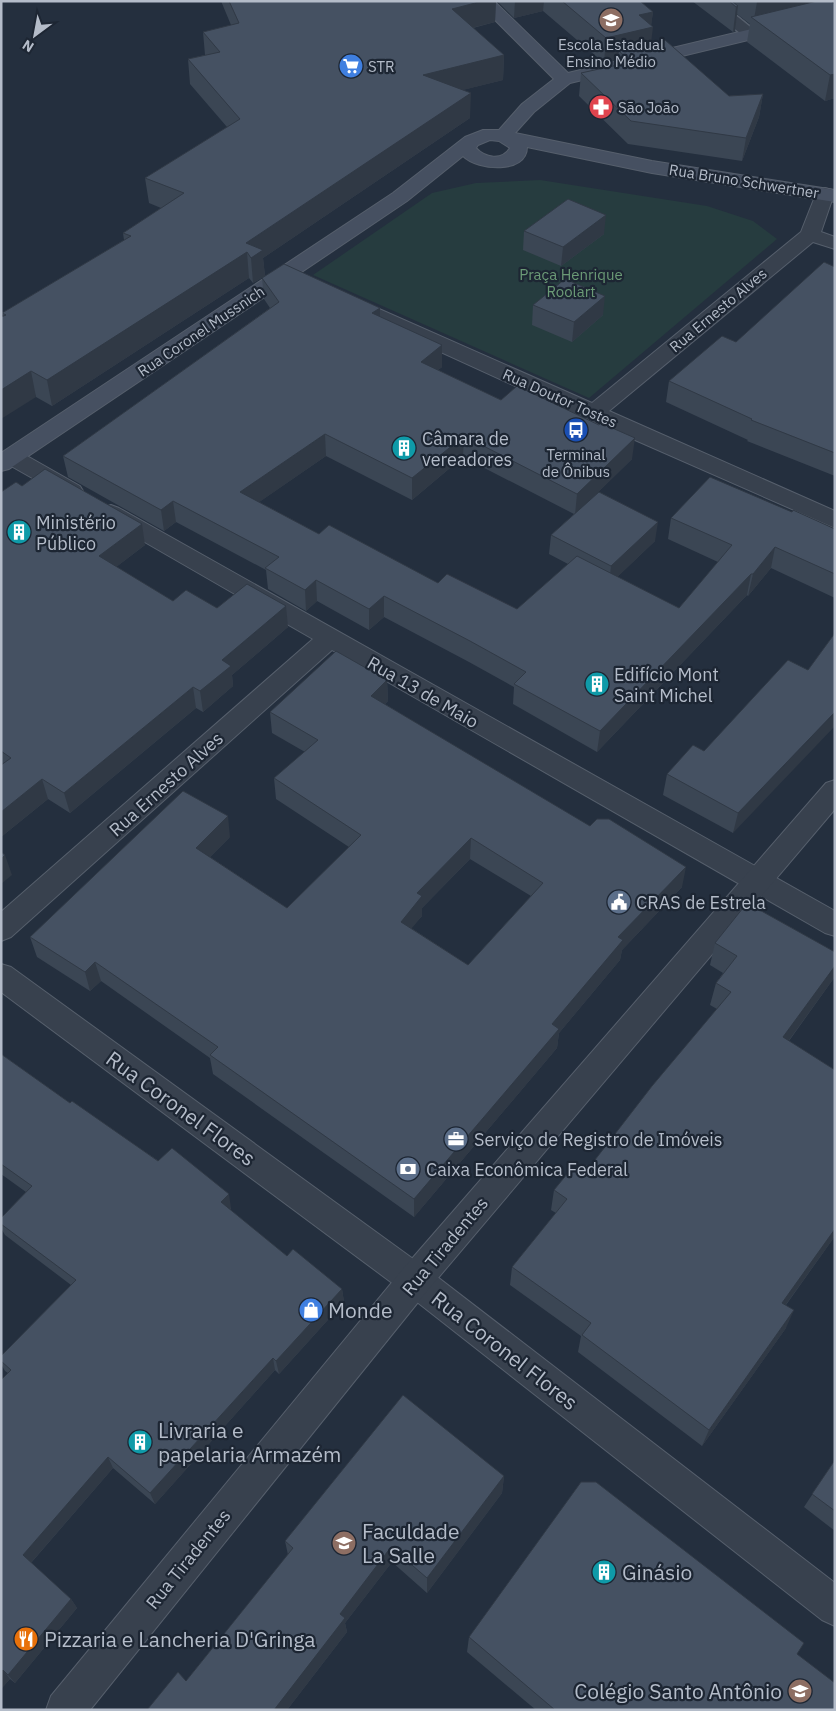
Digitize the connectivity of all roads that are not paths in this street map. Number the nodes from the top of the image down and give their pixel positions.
1 (484, 1) edge
2 (708, 1) edge
3 (835, 14) edge
4 (751, 34) junction
5 (564, 79) junction
6 (528, 108) junction
7 (507, 137) junction
8 (471, 141) junction
9 (571, 149) junction
10 (504, 161) junction
11 (652, 167) junction
12 (471, 171) dead end
13 (452, 177) dead end
14 (830, 195) edge
15 (400, 197) junction
16 (810, 235) junction
17 (835, 243) edge
18 (332, 295) edge
19 (593, 413) junction
20 (7, 460) edge
21 (835, 520) edge
22 (330, 638) junction
23 (835, 790) edge
24 (756, 880) junction
25 (835, 925) edge
26 (1, 929) edge
27 (1, 976) edge
28 (415, 1280) junction
29 (835, 1606) edge
30 (65, 1710) edge

1 - 5 main road
2 - 4 lane
3 - 4 main road
4 - 5 main road
5 - 6 main road
6 - 7 main road
6 - 9 main road
7 - 8 main road, Rua Bruno Schwertner
7 - 9 main road, Rua Bruno Schwertner
7 - 10 main road
8 - 10 main road
8 - 15 main road, Rua Coronel Mussnich
9 - 11 main road, Rua Bruno Schwertner
10 - 11 main road, Rua Bruno Schwertner
10 - 12 main road
11 - 14 main road, Rua Bruno Schwertner
13 - 15 main road, Rua Coronel Mussnich
14 - 16 street
15 - 20 main road, Rua Coronel Mussnich
16 - 17 street
16 - 19 street, Rua Ernesto Alves
18 - 19 street, Rua Doutor Tostes
19 - 21 street, Rua Doutor Tostes
20 - 22 street, Rua 13 de Maio
22 - 24 street, Rua 13 de Maio
22 - 26 street, Rua Ernesto Alves
23 - 24 street, Rua Tiradentes
24 - 25 street, Rua 13 de Maio
24 - 28 street, Rua Tiradentes
27 - 28 street, Rua Coronel Flores
28 - 29 street, Rua Coronel Flores
28 - 30 street, Rua Tiradentes

